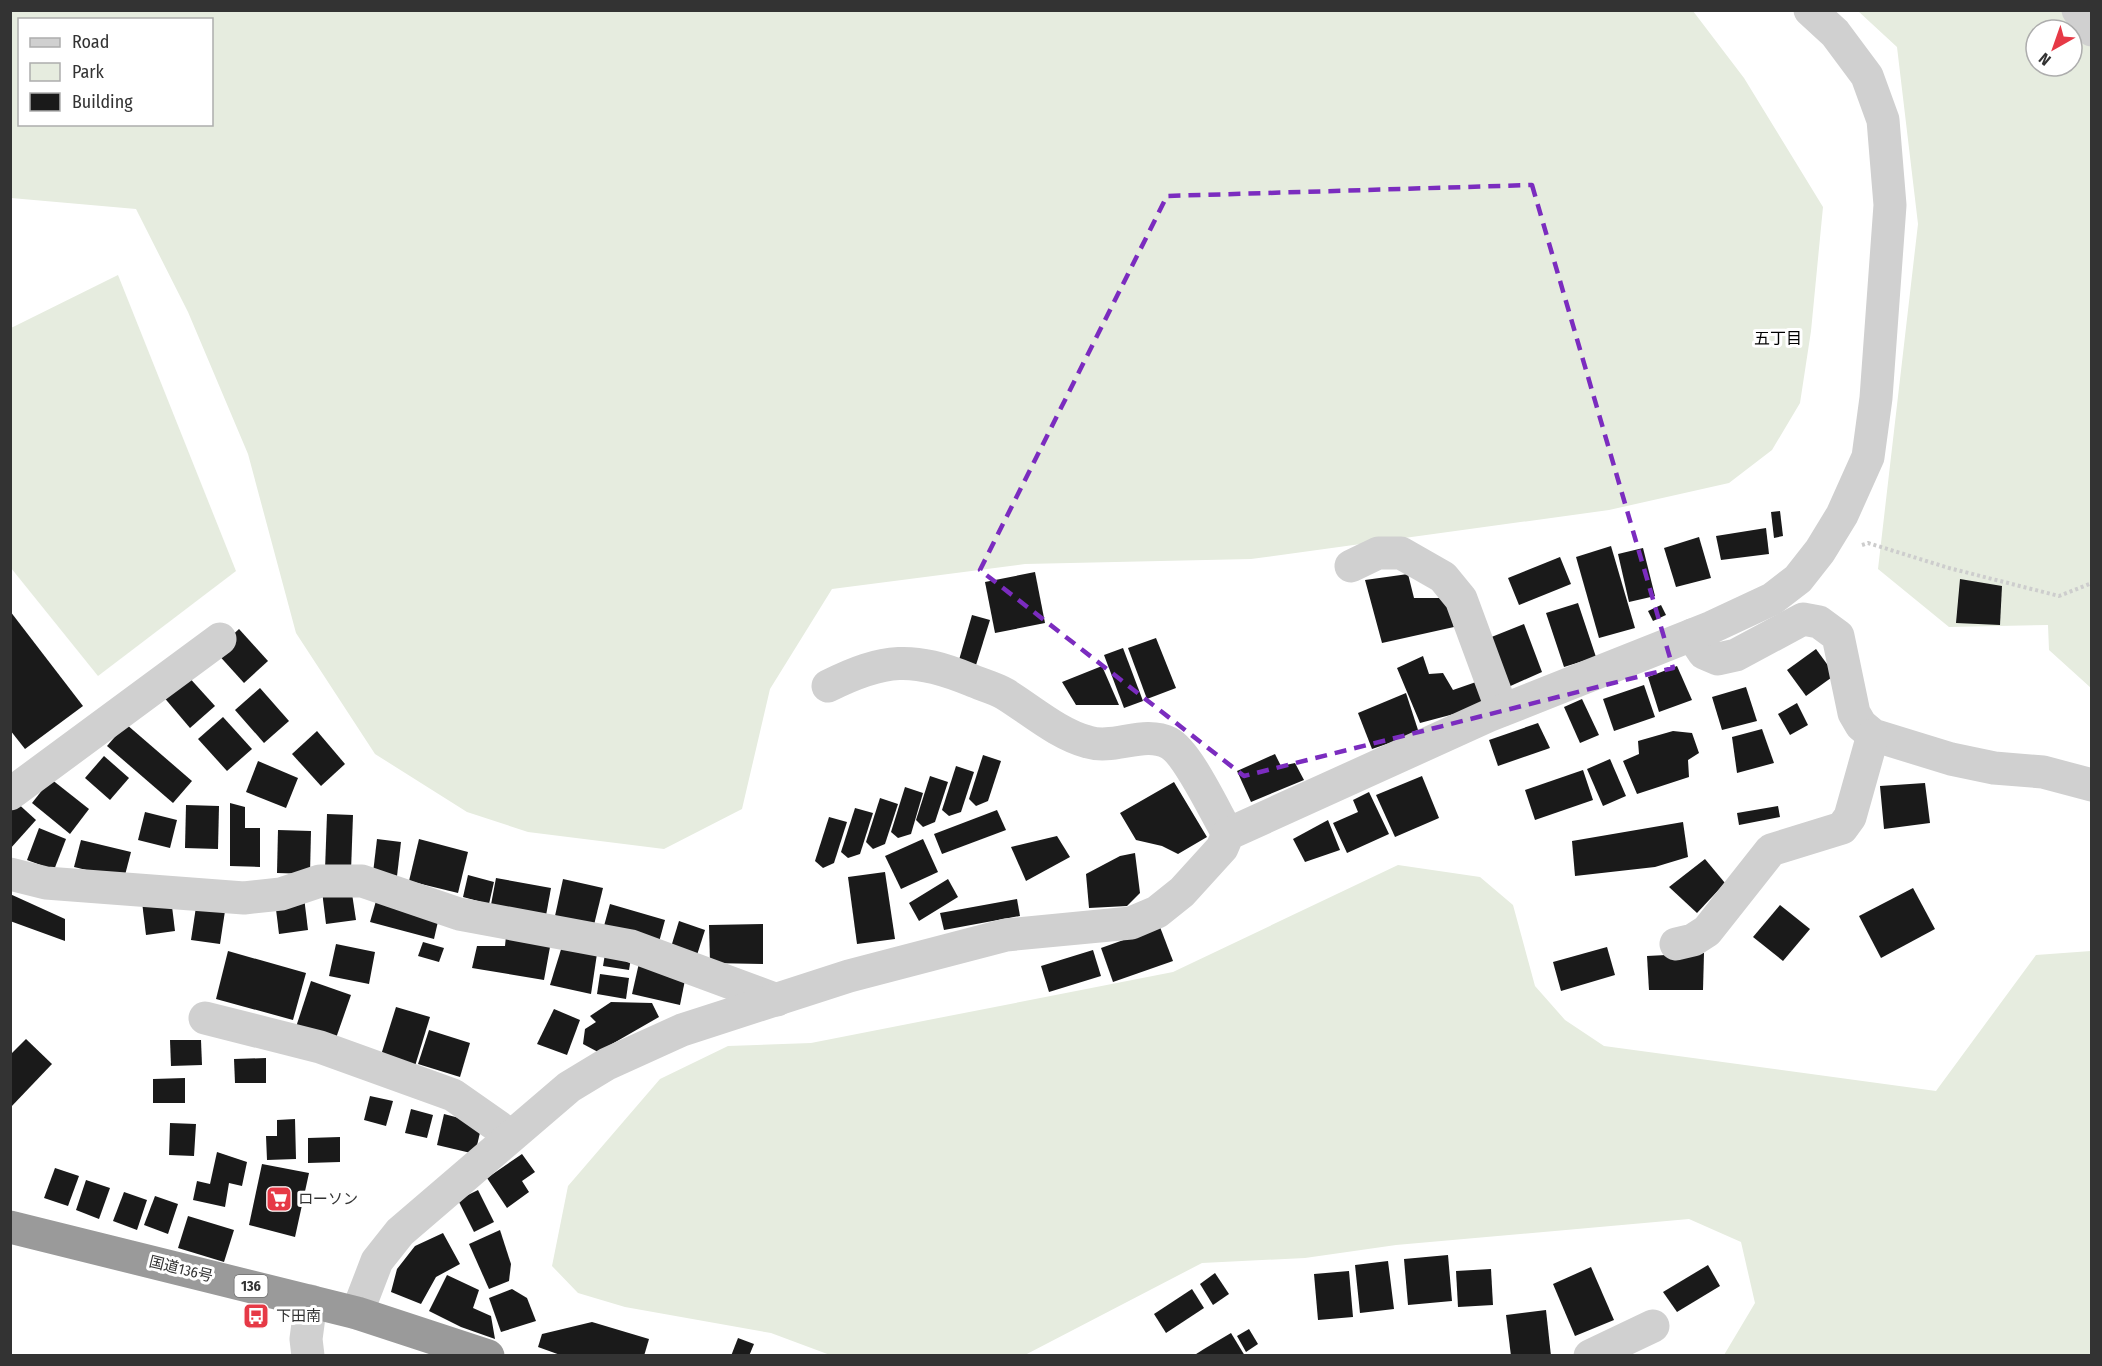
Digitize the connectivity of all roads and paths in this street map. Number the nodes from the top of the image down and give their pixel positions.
1 (1810, 10) edge
2 (2078, 10) edge
3 (2091, 30) edge
4 (1812, 561) junction
5 (1351, 566) dead end
6 (2091, 583) edge
7 (1692, 634) junction
8 (220, 639) dead end
9 (828, 686) dead end
10 (1502, 710) junction
11 (1873, 735) junction
12 (2091, 785) edge
13 (10, 794) edge
14 (1228, 834) junction
15 (10, 874) edge
16 (1676, 944) dead end
17 (777, 1000) junction
18 (205, 1018) dead end
19 (510, 1136) junction
20 (10, 1227) edge
21 (311, 1301) junction
22 (357, 1313) junction
23 (1653, 1326) dead end
24 (308, 1356) edge
25 (488, 1356) edge
26 (1590, 1356) edge

1 - 4 street
2 - 3 street
4 - 6 path
4 - 7 street
5 - 10 street
7 - 10 street
7 - 11 street
8 - 13 street
9 - 14 street
10 - 14 street
11 - 12 street
11 - 16 street
14 - 17 street
15 - 17 street
17 - 19 street
18 - 19 street
19 - 22 street
20 - 21 highway, 国道136号 / 136
21 - 22 highway, 国道136号 / 136
21 - 24 street
22 - 25 highway, 国道136号 / 136
23 - 26 street

